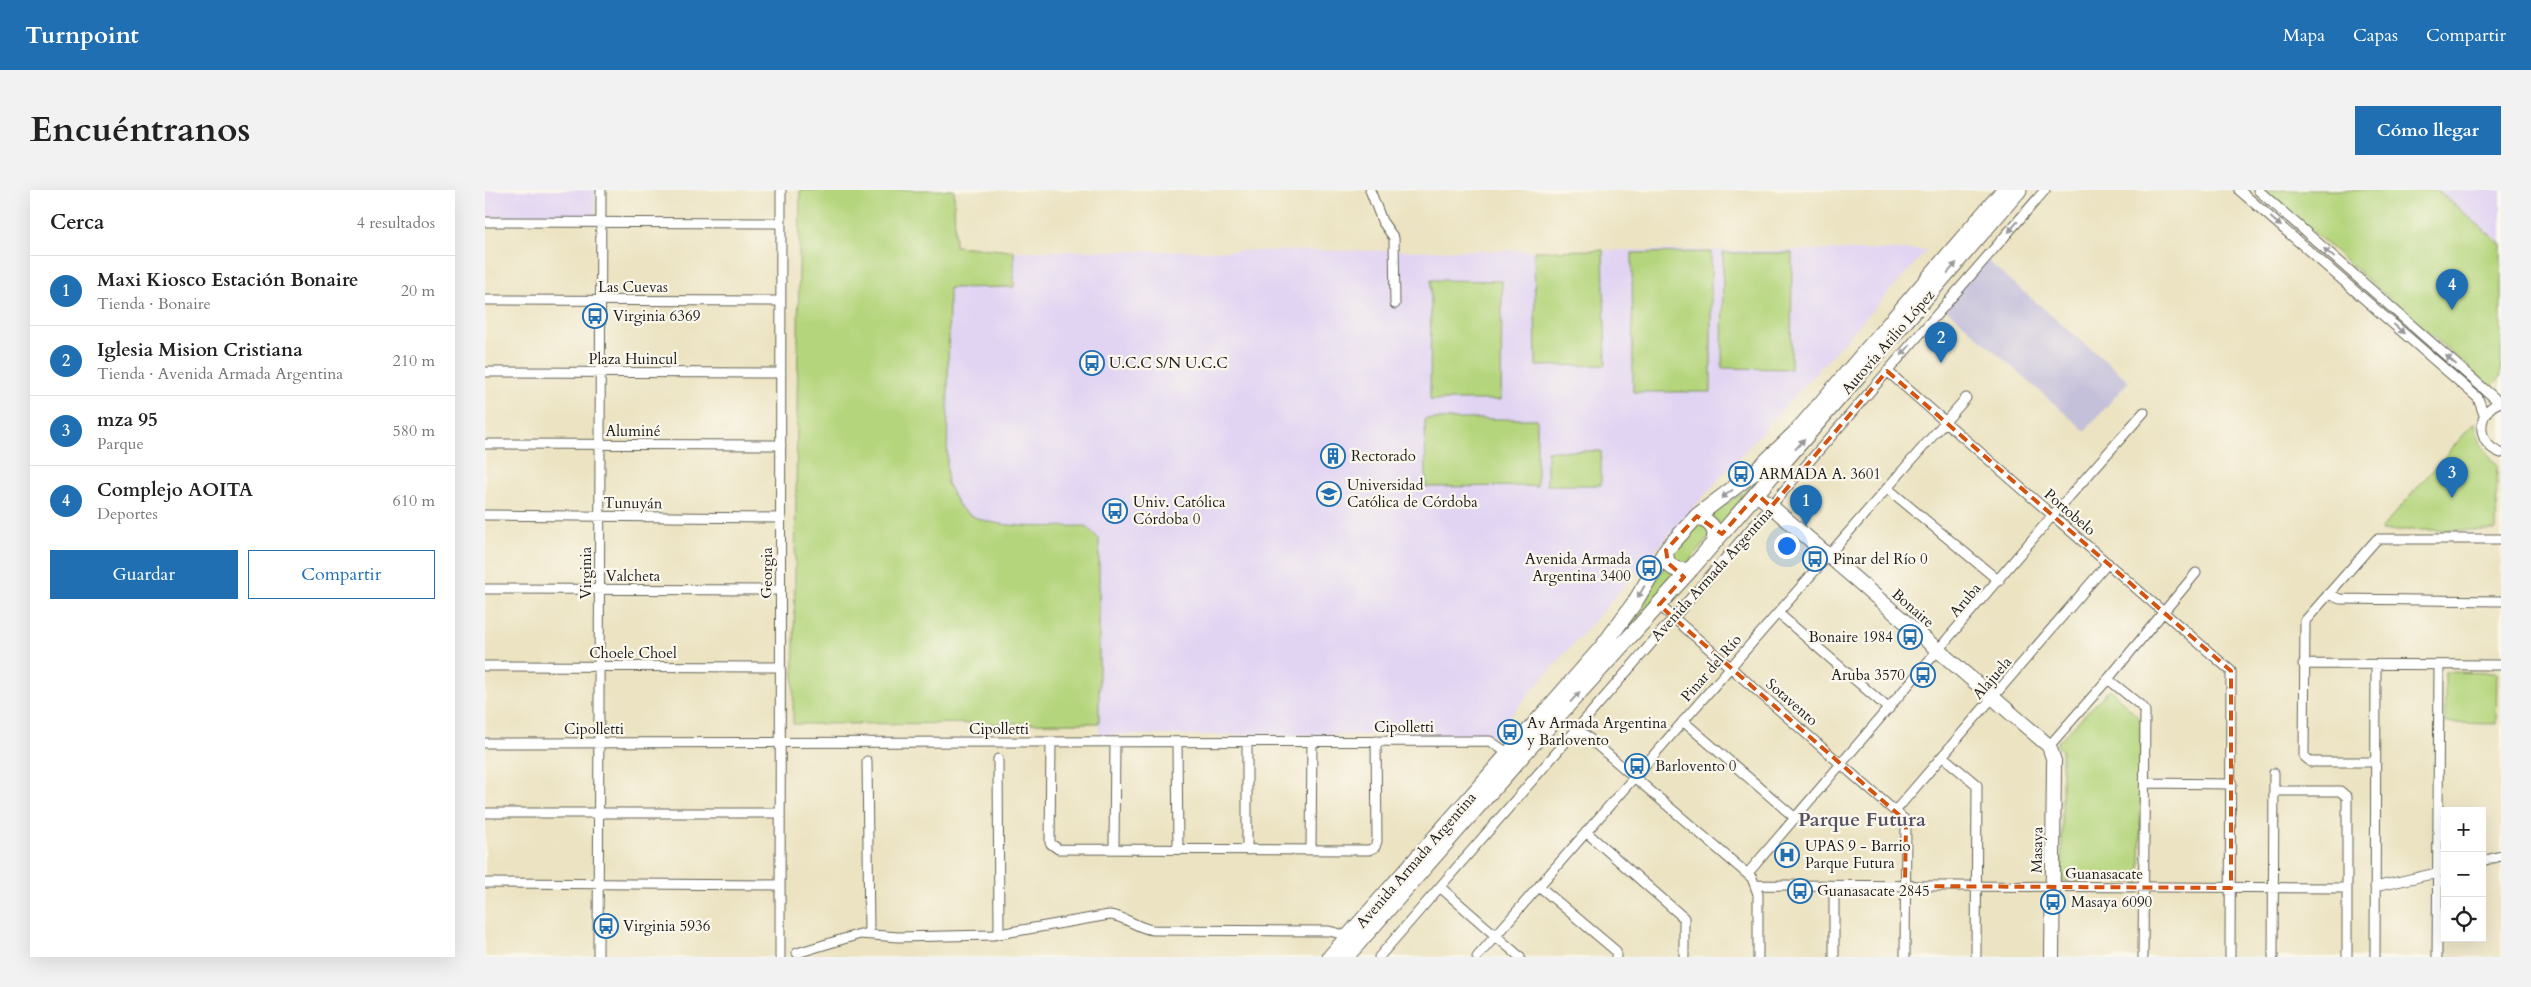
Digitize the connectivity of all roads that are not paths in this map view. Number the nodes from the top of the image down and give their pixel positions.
1 (601, 190) edge
2 (781, 190) edge
3 (1370, 190) edge
4 (2004, 190) edge
5 (2019, 190) edge
6 (2045, 190) edge
7 (2239, 190) edge
8 (2258, 190) edge
9 (485, 222) edge
10 (601, 222) junction
11 (781, 223) junction
12 (485, 300) edge
13 (600, 300) junction
14 (781, 301) junction
15 (1395, 304) dead end
16 (1887, 371) junction
17 (485, 372) edge
18 (600, 372) junction
19 (781, 373) junction
20 (1966, 398) dead end
21 (2500, 402) edge
22 (2144, 412) dead end
23 (2484, 415) junction
24 (1946, 421) junction
25 (485, 444) edge
26 (600, 445) junction
27 (781, 445) junction
28 (2499, 452) edge
29 (2501, 461) edge
30 (1756, 471) joint
31 (1887, 488) junction
32 (1757, 494) junction
33 (1771, 507) junction
34 (485, 515) edge
35 (2053, 515) junction
36 (600, 516) junction
37 (1697, 516) junction
38 (781, 518) junction
39 (2501, 539) edge
40 (1713, 544) junction
41 (1666, 550) junction
42 (1828, 556) junction
43 (2108, 563) junction
44 (1691, 569) junction
45 (2196, 573) dead end
46 (1999, 581) junction
47 (485, 589) edge
48 (599, 590) junction
49 (781, 590) junction
50 (2329, 594) junction
51 (2501, 601) edge
52 (1659, 605) junction
53 (1778, 612) junction
54 (2165, 612) junction
55 (1673, 616) junction
56 (1938, 652) junction
57 (2303, 664) junction
58 (2376, 664) junction
59 (2439, 665) junction
60 (2501, 665) edge
61 (485, 666) edge
62 (599, 666) junction
63 (780, 667) junction
64 (1731, 667) junction
65 (2108, 679) junction
66 (1992, 699) junction
67 (1889, 709) junction
68 (1683, 722) junction
69 (1577, 728) junction
70 (1376, 741) junction
71 (1051, 742) junction
72 (1115, 742) junction
73 (1177, 742) junction
74 (1247, 742) junction
75 (1312, 742) junction
76 (485, 743) edge
77 (599, 743) junction
78 (780, 743) junction
79 (2049, 746) junction
80 (1509, 754) junction
81 (1942, 756) junction
82 (999, 760) dead end
83 (867, 761) dead end
84 (2375, 762) junction
85 (1842, 763) junction
86 (2274, 772) dead end
87 (1634, 777) junction
88 (2145, 783) junction
89 (2232, 784) junction
90 (2274, 791) junction
91 (1896, 810) junction
92 (485, 813) edge
93 (598, 813) junction
94 (780, 813) junction
95 (1794, 816) junction
96 (1586, 832) junction
97 (1114, 849) junction
98 (1178, 850) junction
99 (1247, 850) junction
100 (1311, 850) junction
101 (2501, 856) edge
102 (2486, 860) edge
103 (2441, 872) edge
104 (1748, 873) junction
105 (485, 884) edge
106 (597, 884) junction
107 (779, 885) junction
108 (1757, 885) junction
109 (1539, 886) junction
110 (1834, 886) junction
111 (1905, 886) junction
112 (1440, 887) junction
113 (1976, 887) junction
114 (2053, 887) junction
115 (2144, 887) junction
116 (2375, 887) junction
117 (2231, 888) junction
118 (2273, 888) junction
119 (2347, 888) junction
120 (869, 933) junction
121 (999, 934) junction
122 (1349, 936) junction
123 (1495, 936) junction
124 (797, 952) dead end
125 (1616, 954) edge
126 (598, 957) edge
127 (779, 957) edge
128 (1331, 957) edge
129 (1346, 957) edge
130 (1379, 957) edge
131 (1477, 957) edge
132 (1520, 957) edge
133 (1684, 957) edge
134 (1758, 957) edge
135 (1834, 957) edge
136 (1905, 957) edge
137 (1976, 957) edge
138 (2052, 957) edge
139 (2143, 957) edge
140 (2230, 957) edge
141 (2273, 957) edge
142 (2347, 957) edge
143 (2375, 957) edge
144 (2437, 957) edge

1 - 10 street, Virginia
2 - 11 street, Georgia
3 - 15 street
4 - 30 main road, Autovía Atilio López
32 -> 5 main road, Autovía Atilio López
6 -> 16 street, Avenida Armada Argentina
7 -> 23 street
21 -> 8 street
9 - 10 street
10 - 11 street
10 - 13 street, Virginia
11 - 14 street, Georgia
12 - 13 street, Las Cuevas
13 - 14 street, Las Cuevas
13 - 18 street, Virginia
14 - 19 street, Georgia
16 - 24 street, Portobelo
16 - 33 street, Avenida Armada Argentina
17 - 18 street, Plaza Huincul
18 - 19 street, Plaza Huincul
18 - 26 street, Virginia
19 - 27 street, Georgia
20 - 24 street, Pinar del Río
21 - 23 street
22 - 35 street, Aruba
23 - 28 street
24 - 31 street, Pinar del Río
24 - 35 street, Portobelo
25 - 26 street, Aluminé
26 - 27 street, Aluminé
26 - 36 street, Virginia
27 - 38 street, Georgia
28 - 29 street
30 -> 37 main road, Avenida Armada Argentina
31 - 42 street, Pinar del Río
31 - 46 street
32 - 33 street, Bonaire
32 - 40 main road, Avenida Armada Argentina
33 - 42 street, Bonaire
33 - 55 street, Avenida Armada Argentina
34 - 36 street, Tunuyán
35 - 43 street, Portobelo
35 - 46 street, Aruba
36 - 38 street, Tunuyán
36 - 48 street, Virginia
37 - 40 main road
37 - 41 main road, Avenida Armada Argentina
38 - 49 street, Georgia
39 - 50 street
40 - 44 main road, Avenida Armada Argentina
41 - 44 main road
41 -> 80 main road, Avenida Armada Argentina
42 - 53 street, Pinar del Río
42 - 56 street, Bonaire
43 - 54 street, Portobelo
43 - 66 street, Alajuela
44 - 52 main road, Avenida Armada Argentina
45 - 54 street
46 - 56 street, Aruba
47 - 48 street, Valcheta
48 - 49 street, Valcheta
48 - 62 street, Virginia
49 - 63 street, Georgia
50 - 51 street
50 - 57 street
52 - 55 street, Sotavento
129 -> 52 main road, Avenida Armada Argentina
53 - 64 street, Pinar del Río
53 - 67 street
54 - 65 street
54 - 89 street, Portobelo
55 - 64 street, Sotavento
55 - 69 street, Avenida Armada Argentina
56 - 66 street, Bonaire
56 - 67 street, Aruba
57 - 58 street
57 - 84 street
58 - 59 street
58 - 84 street
59 - 60 street
59 - 103 street
61 - 62 street, Choele Choel
62 - 63 street, Choele Choel
62 - 77 street, Virginia
63 - 78 street, Georgia
64 - 68 street, Pinar del Río
64 - 85 street, Sotavento
65 - 79 street
65 - 88 street
66 - 79 street, Bonaire
66 - 81 street, Alajuela
67 - 85 street, Aruba
68 - 87 street, Pinar del Río
68 - 95 street
69 - 87 street
69 - 112 street, Avenida Armada Argentina
70 - 75 street, Cipolletti
70 - 80 street, Cipolletti
70 - 100 street
71 - 72 street, Cipolletti
71 - 78 street, Cipolletti
71 - 97 street
72 - 73 street, Cipolletti
72 - 97 street
73 - 74 street, Cipolletti
73 - 98 street
74 - 75 street, Cipolletti
74 - 99 street
75 - 100 street
76 - 77 street, Cipolletti
77 - 78 street, Cipolletti
77 - 93 street, Virginia
78 - 94 street, Georgia
79 - 114 street, Masaya
80 - 122 main road, Avenida Armada Argentina
81 - 91 street, Alajuela
81 - 113 street
82 - 121 street
83 - 120 street
84 - 116 street
85 - 91 street, Sotavento
85 - 95 street, Aruba
86 - 90 street
87 - 96 street, Pinar del Río
87 - 104 street
88 - 89 street
88 - 115 street
89 - 117 street
90 - 118 street
90 - 119 street
91 - 111 street, Sotavento
92 - 93 street
93 - 94 street
93 - 106 street, Virginia
94 - 107 street, Georgia
95 - 104 street, Aruba
96 - 109 street, Pinar del Río
96 - 133 street
97 - 98 street
98 - 99 street
99 - 100 street
101 - 102 street
103 - 116 street
103 - 144 street
104 - 108 street
105 - 106 street
106 - 107 street
106 - 126 street, Virginia
107 - 127 street, Georgia
108 - 110 street, Guanasacate
108 - 134 street
109 - 123 street, Pinar del Río
109 - 125 street
110 - 111 street, Guanasacate
110 - 135 street
111 - 113 street, Guanasacate
111 - 136 street
112 - 123 street
112 - 130 street, Avenida Armada Argentina
113 - 114 street, Guanasacate
113 - 137 street
114 - 115 street, Guanasacate
114 - 138 street, Masaya
115 - 117 street, Guanasacate
115 - 139 street
116 - 143 street
117 - 118 street, Guanasacate
117 - 140 street
118 - 119 street, Guanasacate
118 - 141 street
119 - 142 street
120 - 121 street
120 - 124 street
121 - 122 street
122 - 128 main road, Avenida Armada Argentina
123 - 131 street, Pinar del Río
123 - 132 street

